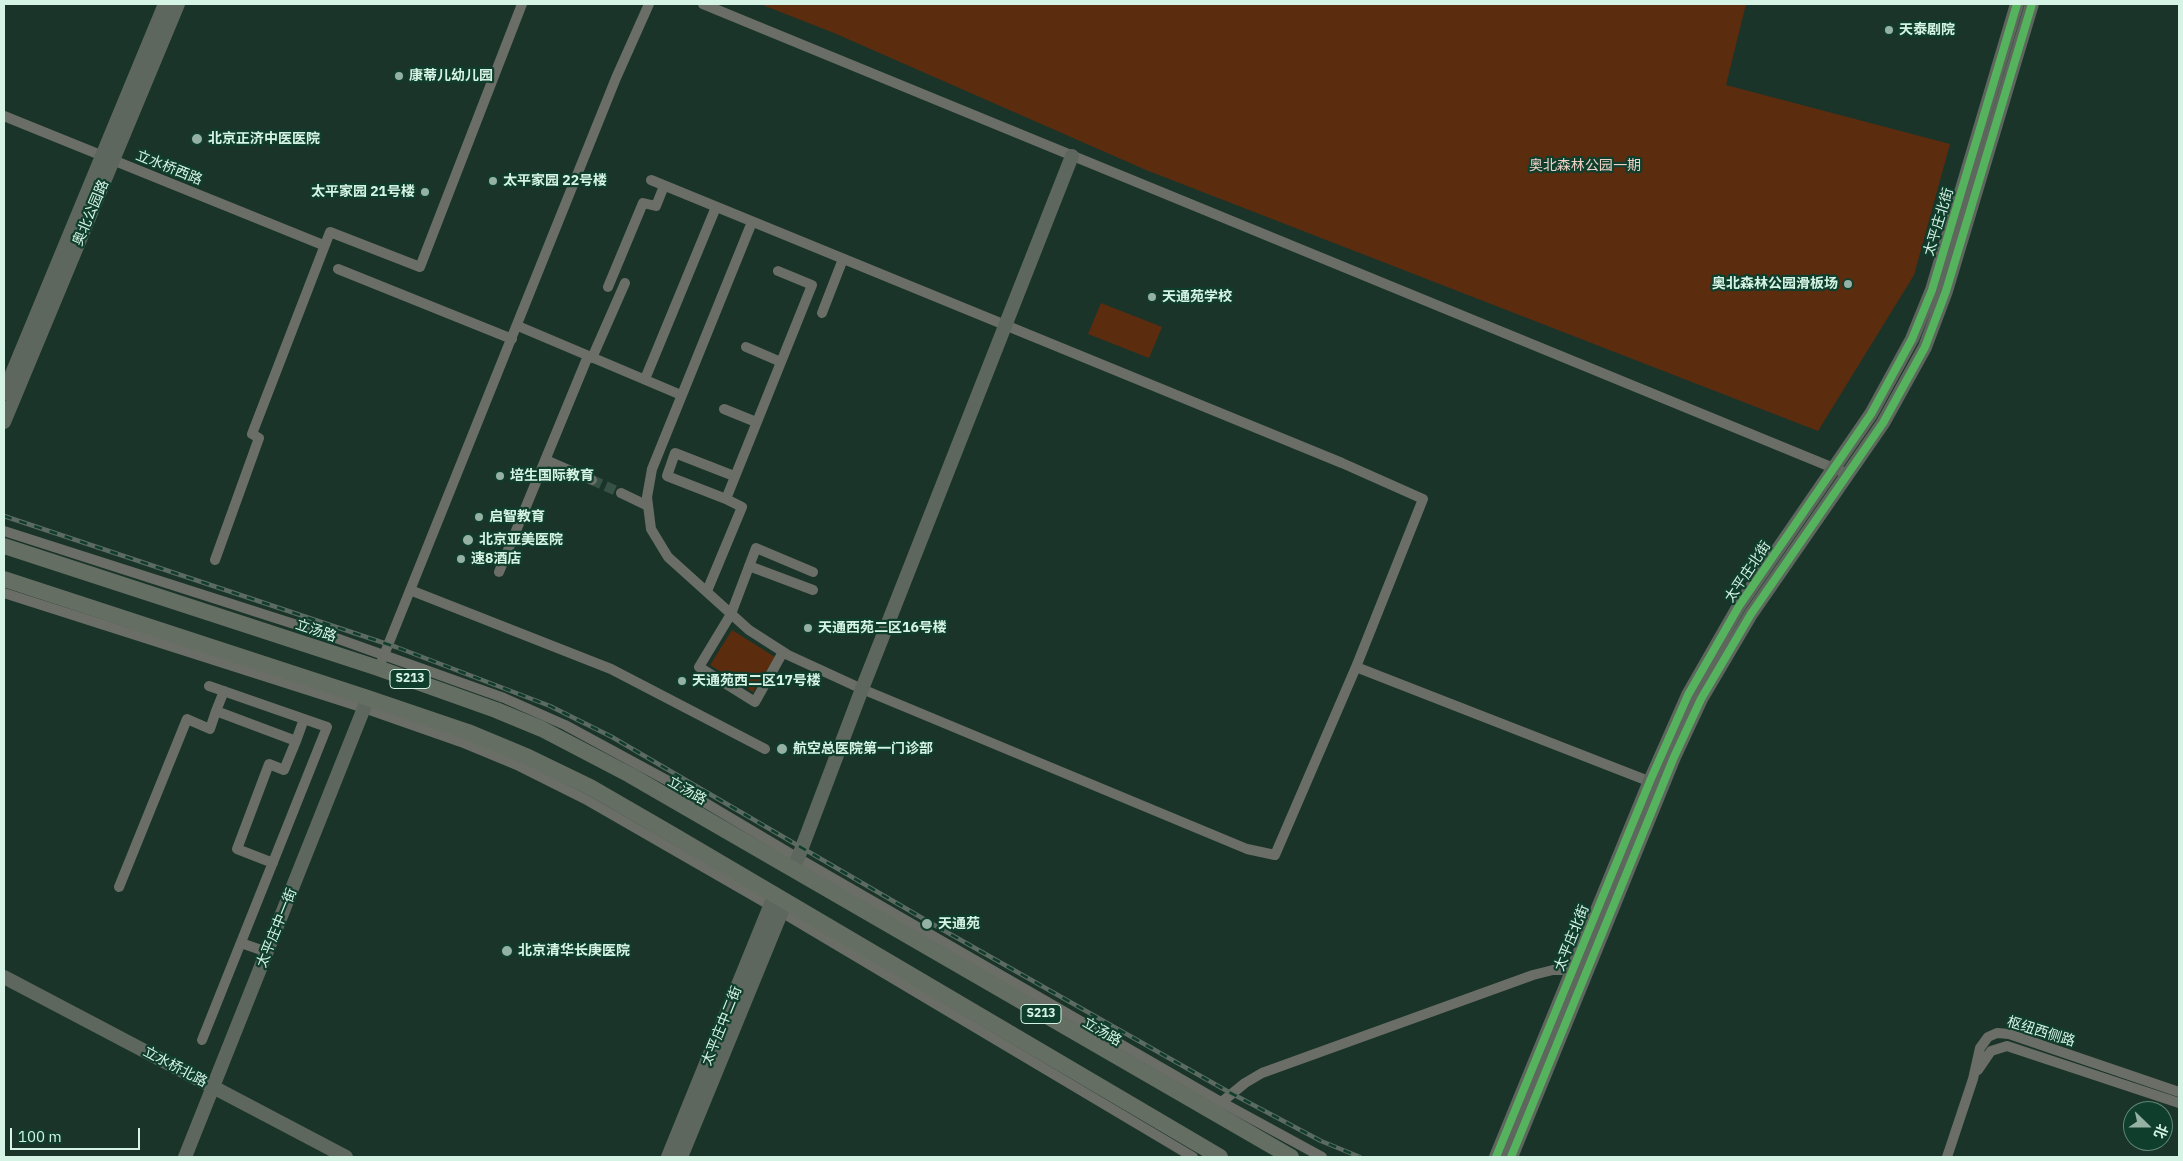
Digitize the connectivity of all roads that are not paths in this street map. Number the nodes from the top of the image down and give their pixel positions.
1 (165, 4) edge
2 (178, 4) edge
3 (522, 4) edge
4 (649, 4) edge
5 (703, 4) edge
6 (2017, 4) edge
7 (2032, 4) edge
8 (4, 116) edge
9 (1072, 156) junction
10 (108, 158) junction
11 (651, 180) dead end
12 (664, 186) junction
13 (716, 207) junction
14 (752, 222) junction
15 (323, 245) junction
16 (843, 259) junction
17 (338, 269) dead end
18 (778, 271) dead end
19 (625, 283) dead end
20 (608, 287) dead end
21 (822, 313) dead end
22 (518, 326) junction
23 (1005, 326) junction
24 (512, 339) junction
25 (746, 347) dead end
26 (590, 357) junction
27 (781, 362) junction
28 (645, 379) junction
29 (4, 393) edge
30 (681, 394) junction
31 (724, 409) dead end
32 (4, 422) edge
33 (756, 422) junction
34 (546, 460) junction
35 (1842, 471) junction
36 (734, 476) junction
37 (592, 480) tunnel mouth
38 (621, 493) tunnel mouth
39 (726, 499) junction
40 (648, 506) junction
41 (4, 531) edge
42 (4, 546) edge
43 (214, 560) dead end
44 (749, 566) junction
45 (499, 572) dead end
46 (813, 572) dead end
47 (4, 579) edge
48 (410, 590) junction
49 (813, 590) dead end
50 (706, 591) junction
51 (4, 593) edge
52 (731, 614) junction
53 (783, 652) junction
54 (381, 661) junction
55 (1356, 667) junction
56 (209, 686) dead end
57 (862, 690) junction
58 (224, 691) junction
59 (366, 703) junction
60 (216, 711) junction
61 (304, 719) junction
62 (296, 740) junction
63 (765, 749) dead end
64 (1656, 784) junction
65 (273, 863) junction
66 (795, 864) junction
67 (118, 887) dead end
68 (778, 903) junction
69 (241, 942) junction
70 (268, 952) junction
71 (1579, 973) junction
72 (4, 977) edge
73 (202, 1040) dead end
74 (1972, 1079) junction
75 (214, 1087) junction
76 (2179, 1092) edge
77 (2179, 1103) edge
78 (1216, 1107) junction
79 (185, 1157) edge
80 (346, 1157) edge
81 (668, 1157) edge
82 (680, 1157) edge
83 (1193, 1157) edge
84 (1220, 1157) edge
85 (1291, 1157) edge
86 (1322, 1157) edge
87 (1496, 1157) edge
88 (1511, 1157) edge
89 (1947, 1157) edge

1 - 10 main road, 奥北公园路
2 - 10 main road, 奥北公园路
3 - 15 street
4 - 22 street
5 - 9 street
6 - 35 main road, 太平庄北街
7 - 35 main road, 太平庄北街
8 - 10 street, 立水桥西路
9 - 23 main road
9 - 35 street
10 - 15 street, 立水桥西路
10 - 29 main road, 奥北公园路
10 - 32 main road, 奥北公园路
11 - 12 street
12 - 13 street
12 - 20 street
13 - 14 street
13 - 28 street
14 - 16 street
14 - 30 street
15 - 43 street
16 - 21 street
16 - 23 street
17 - 24 street
18 - 27 street
19 - 26 street
22 - 24 street
22 - 26 street
23 - 55 street
23 - 57 main road
24 - 48 street
25 - 27 street
26 - 28 street
26 - 34 street
27 - 33 street
28 - 30 street
30 - 40 street
31 - 33 street
33 - 36 street
34 - 37 street
34 - 45 street
35 - 64 main road, 太平庄北街
36 - 39 street
36 - 39 street
38 - 40 street
39 - 50 street
40 - 50 street
41 - 54 street, 立汤路 / S213
42 - 54 main road, 立汤路 / S213
44 - 46 street
44 - 49 street
44 - 52 street
47 - 59 main road, S213
48 - 54 street
48 - 63 street
50 - 52 street
51 - 59 street, S213
52 - 53 street
52 - 53 street
53 - 57 street
54 - 66 main road, 立汤路 / S213
55 - 57 street
55 - 64 street
56 - 58 street
57 - 66 main road
58 - 60 street
58 - 61 street
59 - 68 main road, S213
59 - 70 main road, 太平庄中一街
60 - 62 street
60 - 67 street
61 - 62 street
61 - 65 street
62 - 65 street
64 - 71 main road, 太平庄北街
65 - 69 street
66 - 78 main road, 立汤路 / S213
68 - 81 main road, 太平庄中二街
68 - 82 main road, 太平庄中二街
68 - 83 street, S213
68 - 84 main road, S213
69 - 70 street
69 - 73 street
70 - 75 main road, 太平庄中一街
71 - 78 street
71 - 87 main road, 太平庄北街
71 - 88 main road, 太平庄北街
72 - 75 main road, 立水桥北路
74 - 76 street, 枢纽西侧路
74 - 77 street, 枢纽西侧路
74 - 89 street
75 - 79 main road, 太平庄中一街
75 - 80 main road, 立水桥北路
78 - 85 main road, 立汤路 / S213
78 - 86 street, 立汤路 / S213

